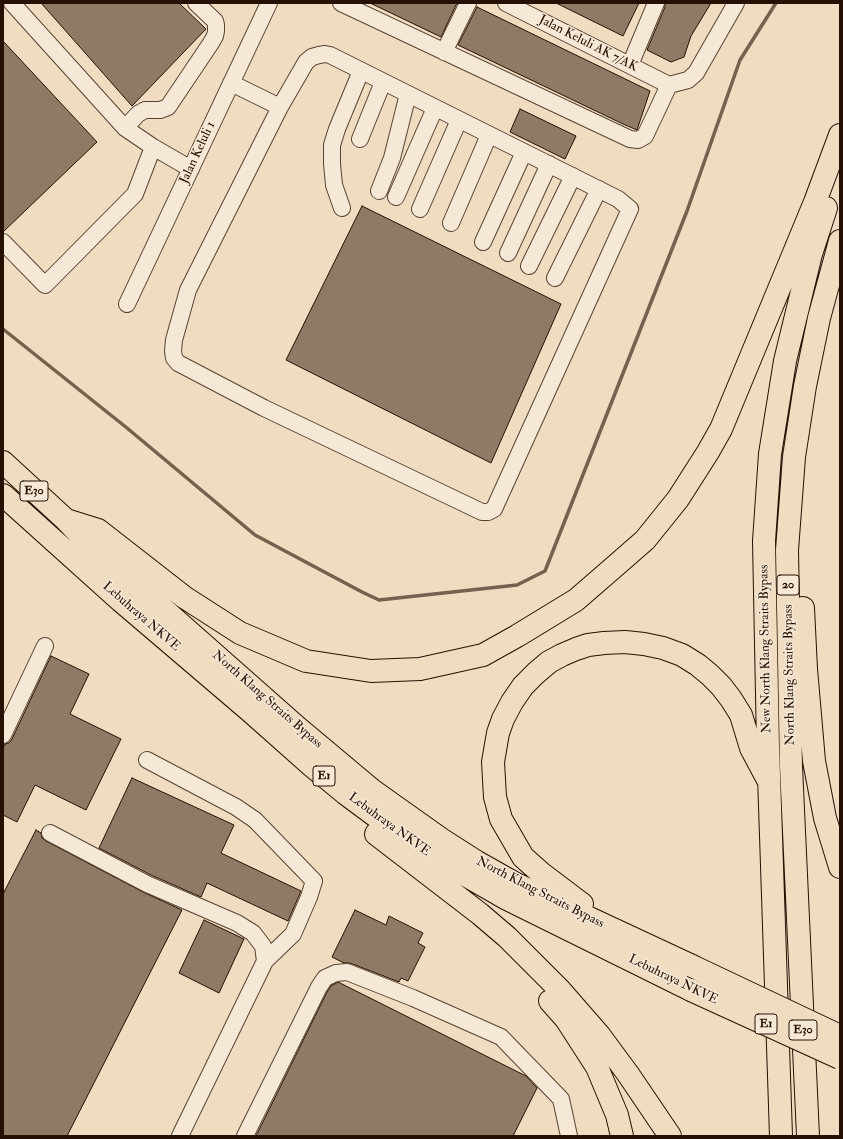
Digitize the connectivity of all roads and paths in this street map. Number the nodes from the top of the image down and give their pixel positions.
1 (196, 3) edge
2 (269, 3) edge
3 (341, 3) edge
4 (468, 3) edge
5 (506, 3) edge
6 (656, 3) edge
7 (736, 3) edge
8 (18, 5) edge
9 (444, 52) junction
10 (630, 65) junction
11 (360, 71) junction
12 (383, 82) junction
13 (231, 83) junction
14 (670, 85) junction
15 (408, 94) junction
16 (280, 107) junction
17 (435, 108) junction
18 (459, 120) junction
19 (124, 128) junction
20 (490, 135) junction
21 (840, 135) edge
22 (360, 139) dead end
23 (153, 148) junction
24 (524, 152) junction
25 (549, 164) junction
26 (191, 169) junction
27 (840, 171) edge
28 (573, 176) junction
29 (599, 189) junction
30 (379, 190) dead end
31 (396, 197) dead end
32 (342, 208) dead end
33 (420, 209) dead end
34 (451, 224) dead end
35 (840, 241) edge
36 (3, 242) edge
37 (483, 242) dead end
38 (508, 253) dead end
39 (529, 266) dead end
40 (555, 278) dead end
41 (127, 304) dead end
42 (794, 457) junction
43 (3, 462) edge
44 (3, 495) edge
45 (66, 520) junction
46 (121, 601) junction
47 (46, 646) dead end
48 (3, 735) edge
49 (147, 760) dead end
50 (769, 782) junction
51 (50, 833) dead end
52 (392, 846) junction
53 (840, 867) edge
54 (800, 933) joint
55 (665, 954) junction
56 (265, 961) junction
57 (840, 1036) edge
58 (840, 1058) edge
59 (779, 1105) junction
60 (180, 1136) edge
61 (245, 1136) edge
62 (569, 1136) edge
63 (622, 1136) edge
64 (670, 1136) edge
65 (774, 1136) edge
66 (781, 1136) edge
67 (808, 1136) edge

1 - 19 street
2 - 13 street, Jalan Keluli 1
3 - 9 street
4 - 9 street
5 - 10 street, Jalan Keluli AK 7/AK
6 - 10 street
7 - 14 street
8 - 19 street
9 - 14 street
10 - 14 street, Jalan Keluli AK 7/AK
11 - 12 street
11 - 16 street
11 - 32 street
12 - 15 street
12 - 22 street
13 - 16 street
13 - 26 street, Jalan Keluli 1
15 - 17 street
15 - 30 street
16 - 29 street
17 - 18 street
17 - 31 street
18 - 20 street
18 - 33 street
19 - 23 street
20 - 24 street
20 - 34 street
21 - 45 highway
23 - 26 street
23 - 36 street
24 - 25 street
24 - 37 street
25 - 28 street
25 - 38 street
26 - 41 street, Jalan Keluli 1
27 - 50 highway, New North Klang Straits Bypass / 20
28 - 29 street
28 - 39 street
29 - 40 street
35 - 42 highway, North Klang Straits Bypass / 20
42 - 53 highway
42 - 54 highway, North Klang Straits Bypass / 20
43 - 45 highway, North Klang Straits Bypass / E30
44 - 46 highway, Lebuhraya NKVE / E1
45 - 55 highway, North Klang Straits Bypass / E30
46 - 52 highway
46 - 58 highway, Lebuhraya NKVE / E1, bridge
47 - 48 street
49 - 56 street
50 - 55 highway
50 - 59 highway, New North Klang Straits Bypass / E30
51 - 56 street
52 - 63 highway
52 - 64 highway
54 - 67 highway, North Klang Straits Bypass / E30
55 - 57 highway, E30, bridge
56 - 60 street
59 - 65 highway
59 - 66 highway, New North Klang Straits Bypass / E30
61 - 62 street

